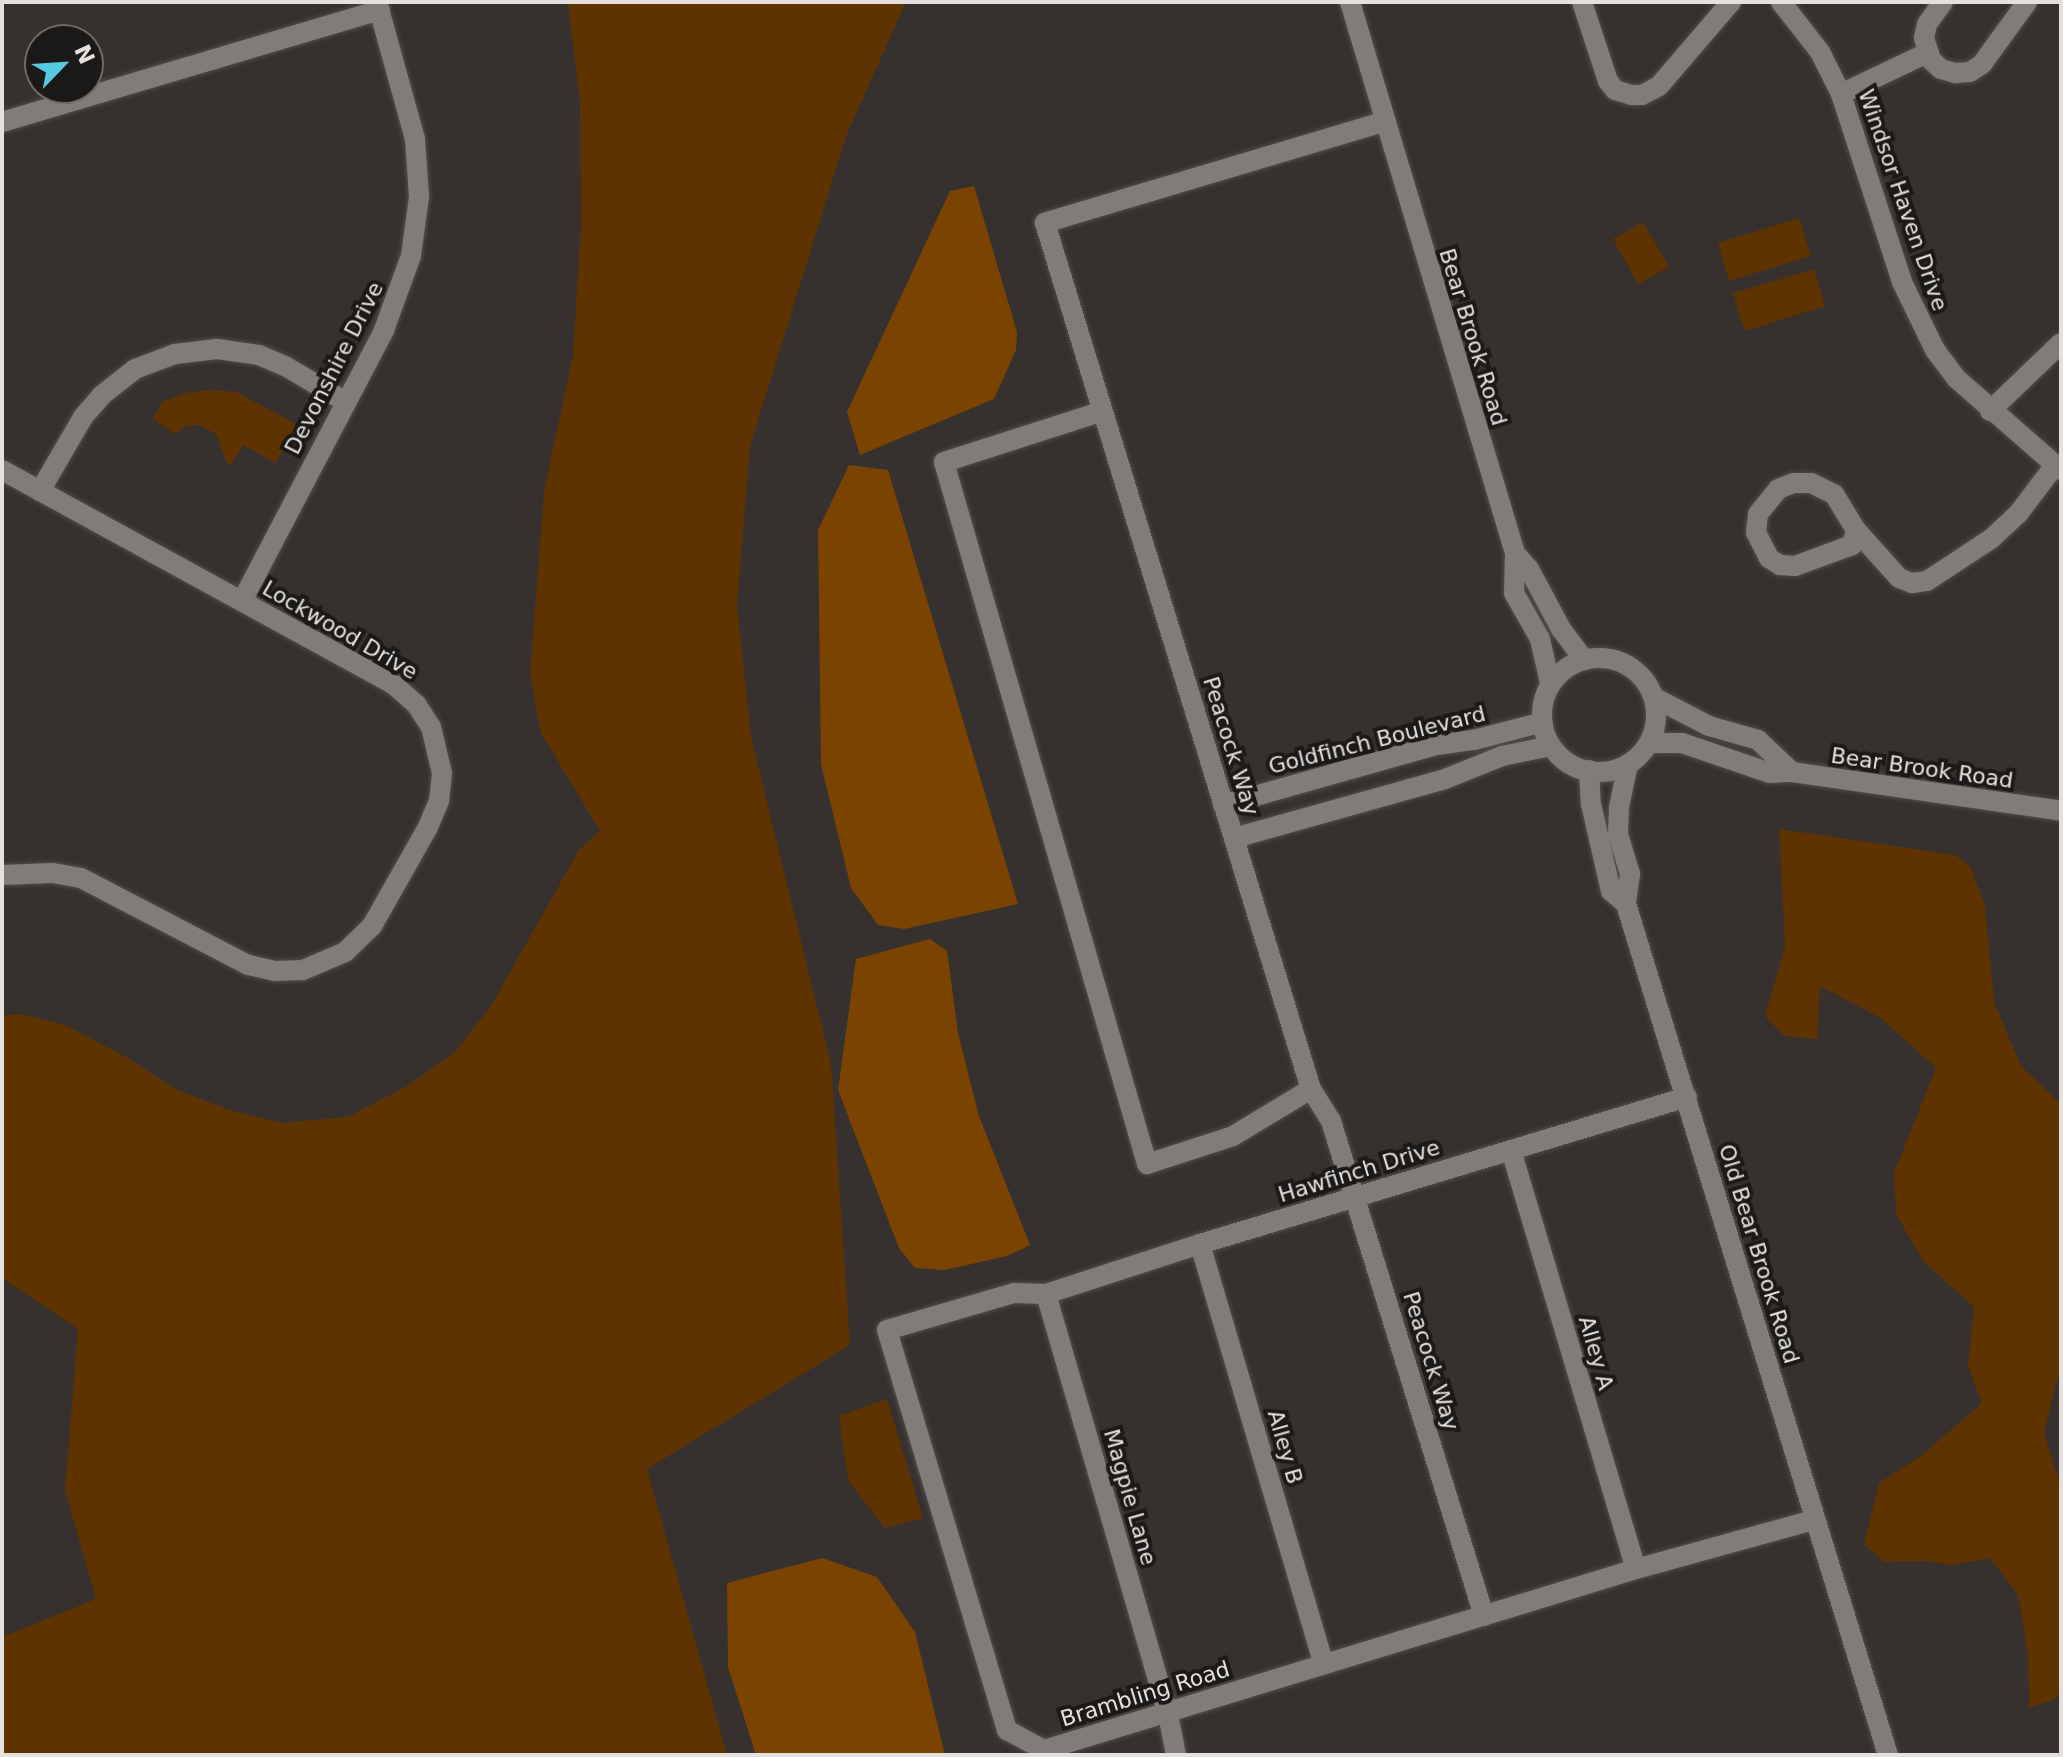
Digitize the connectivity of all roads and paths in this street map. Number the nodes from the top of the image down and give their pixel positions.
1 (1350, 2) edge
2 (1582, 2) edge
3 (1731, 2) edge
4 (1781, 2) edge
5 (1943, 2) edge
6 (2027, 2) edge
7 (378, 6) edge
8 (1927, 53) junction
9 (1841, 94) junction
10 (2, 122) edge
11 (1383, 122) junction
12 (2061, 343) edge
13 (346, 402) junction
14 (1990, 411) junction
15 (1100, 412) junction
16 (2058, 468) edge
17 (2, 470) edge
18 (40, 491) junction
19 (1856, 530) junction
20 (1515, 553) junction
21 (242, 601) junction
22 (1584, 660) junction
23 (1550, 683) junction
24 (1655, 698) junction
25 (1543, 722) junction
26 (1649, 743) junction
27 (1551, 746) junction
28 (1628, 764) junction
29 (1589, 770) junction
30 (1792, 772) junction
31 (1223, 805) junction
32 (2061, 811) edge
33 (1234, 838) junction
34 (2, 875) edge
35 (1626, 904) junction
36 (1311, 1089) junction
37 (1687, 1097) junction
38 (1511, 1150) junction
39 (1355, 1197) junction
40 (1200, 1244) junction
41 (1046, 1294) junction
42 (1814, 1520) junction
43 (1636, 1569) junction
44 (1484, 1616) junction
45 (1323, 1663) junction
46 (1168, 1714) junction
47 (1176, 1755) edge
48 (1888, 1755) edge

1 - 11 street, Bear Brook Road
2 - 3 street
4 - 9 street, Windsor Haven Drive
5 - 8 street
6 - 8 street
7 - 10 street
7 - 13 street, Devonshire Drive
8 - 9 street
9 - 14 street, Windsor Haven Drive
11 - 15 street, Peacock Way
11 - 20 street, Bear Brook Road
12 - 14 street
13 - 18 street
13 - 21 street, Devonshire Drive
14 - 16 street, Windsor Haven Drive
15 - 31 street, Peacock Way
15 - 36 street
16 - 19 street
17 - 18 street, Lockwood Drive
18 - 21 street, Lockwood Drive
19 - 19 street
20 - 22 street
20 - 23 street, Bear Brook Road
21 - 34 street, Lockwood Drive
22 - 23 street
22 - 24 street
23 - 25 street, Bear Brook Road
24 - 26 street
24 - 30 street
25 - 27 street, Bear Brook Road
25 - 31 street, Goldfinch Boulevard
26 - 28 street
26 - 30 street, Bear Brook Road
27 - 29 street
27 - 33 street
28 - 29 street
28 - 35 street, Old Bear Brook Road
29 - 35 street
30 - 32 street, Bear Brook Road
31 - 33 street, Peacock Way
33 - 36 street, Peacock Way
35 - 37 street, Old Bear Brook Road
36 - 39 street, Peacock Way
37 - 38 street, Hawfinch Drive
37 - 42 street, Old Bear Brook Road
38 - 39 street, Hawfinch Drive
38 - 43 street, Alley A
39 - 40 street, Hawfinch Drive
39 - 44 street, Peacock Way
40 - 41 street, Hawfinch Drive
40 - 45 street, Alley B
41 - 46 street, Magpie Lane
41 - 46 street, Brambling Road
42 - 43 street, Brambling Road
42 - 48 street, Old Bear Brook Road
43 - 44 street, Brambling Road
44 - 45 street, Brambling Road
45 - 46 street, Brambling Road
46 - 47 street, Magpie Lane

